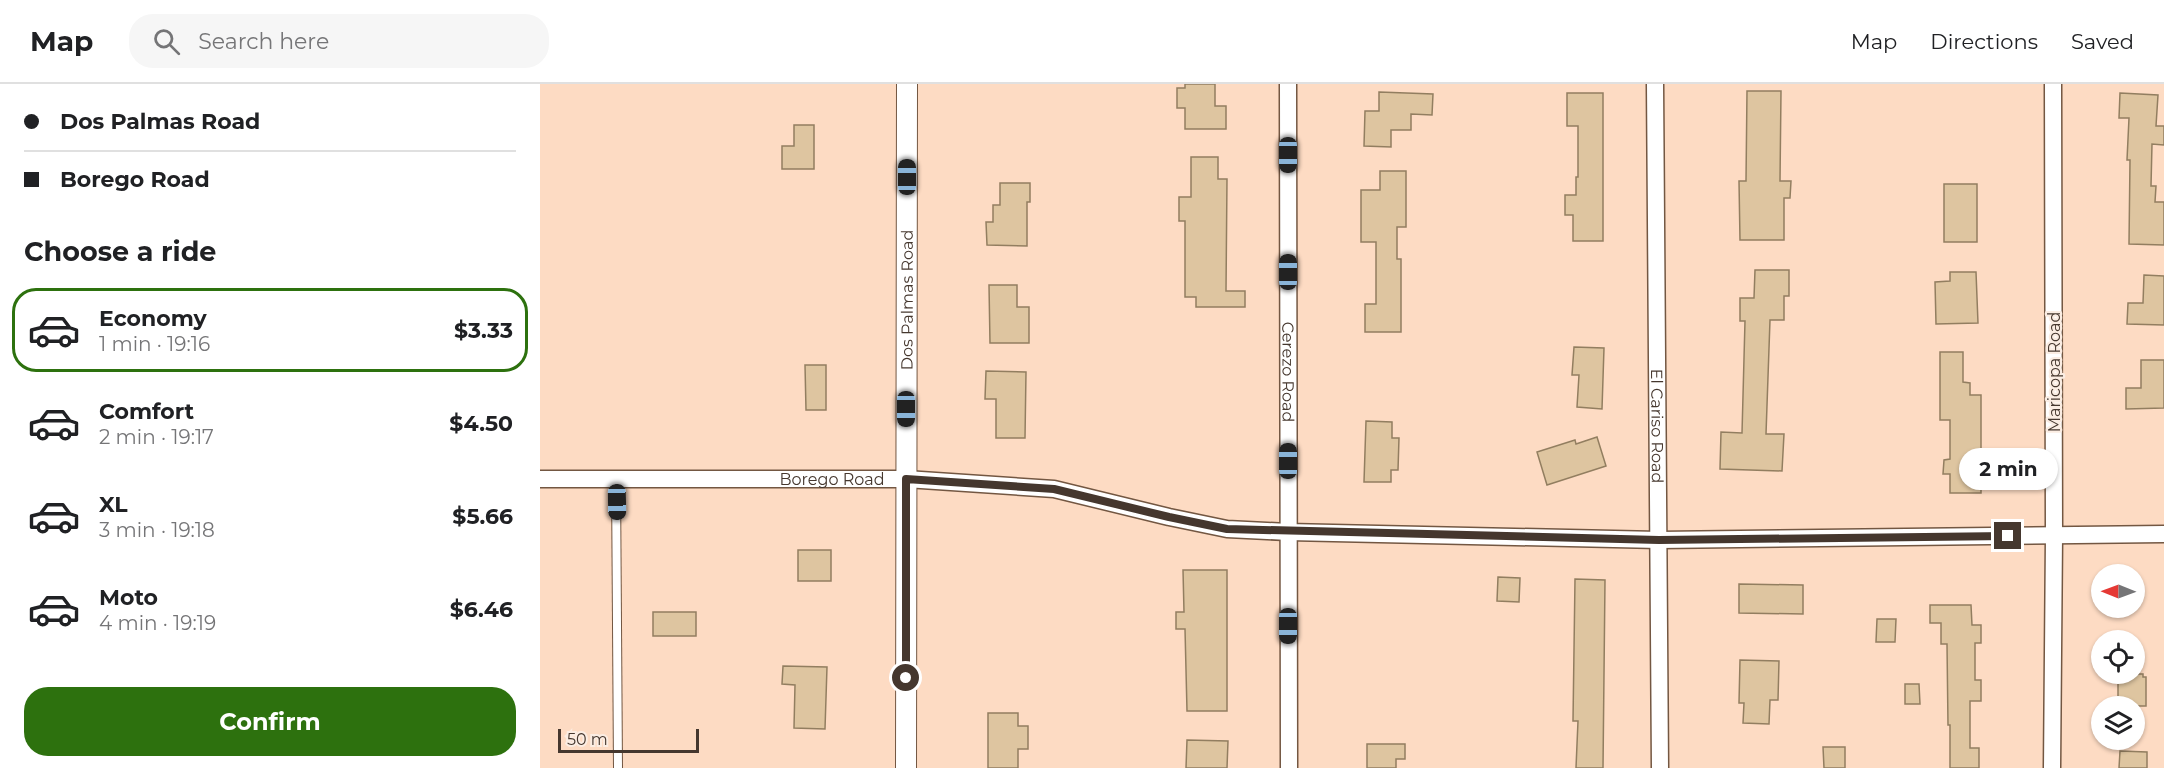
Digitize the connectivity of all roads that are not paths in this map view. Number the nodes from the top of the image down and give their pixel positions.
1 (907, 84) edge
2 (1288, 84) edge
3 (1655, 84) edge
4 (2053, 84) edge
5 (540, 479) edge
6 (906, 479) junction
7 (616, 480) junction
8 (1288, 531) junction
9 (2164, 534) edge
10 (2054, 536) junction
11 (1659, 540) junction
12 (618, 768) edge
13 (906, 768) edge
14 (1289, 768) edge
15 (1660, 768) edge
16 (2052, 768) edge

1 - 6 street, Dos Palmas Road
2 - 8 street, Cerezo Road
3 - 11 street, El Cariso Road
4 - 10 street, Maricopa Road
5 - 7 street, Borego Road
6 - 7 street, Borego Road
6 - 8 street, Borego Road
6 - 13 street, Dos Palmas Road
7 - 12 lane
8 - 11 street, Borego Road
8 - 14 street, Cerezo Road
9 - 10 street, Borego Road
10 - 11 street, Borego Road
10 - 16 street, Maricopa Road
11 - 15 street, El Cariso Road

